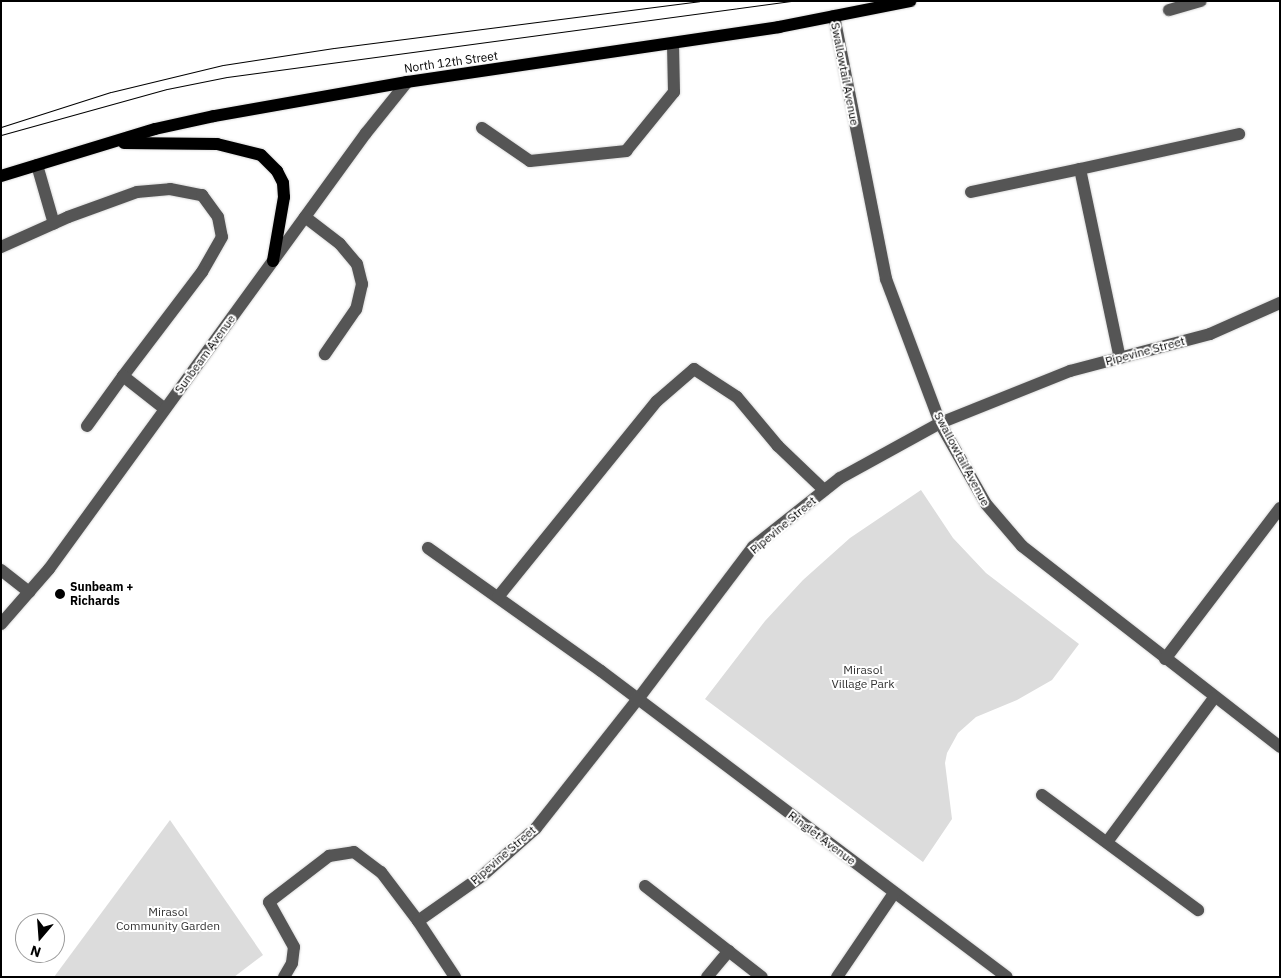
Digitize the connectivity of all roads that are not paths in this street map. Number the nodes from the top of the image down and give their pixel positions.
1 (910, 1) edge
2 (1201, 1) edge
3 (1170, 10) dead end
4 (834, 16) junction
5 (672, 44) junction
6 (407, 82) junction
7 (482, 128) dead end
8 (1239, 134) dead end
9 (112, 143) junction
10 (37, 165) junction
11 (1080, 169) junction
12 (1, 176) edge
13 (971, 192) dead end
14 (305, 217) junction
15 (54, 224) junction
16 (1, 247) edge
17 (273, 261) junction
18 (1280, 303) edge
19 (325, 354) dead end
20 (1120, 358) junction
21 (123, 376) junction
22 (165, 409) junction
23 (940, 423) junction
24 (87, 426) dead end
25 (824, 490) junction
26 (1280, 508) edge
27 (428, 548) dead end
28 (1, 570) edge
29 (29, 592) junction
30 (498, 597) junction
31 (1, 624) edge
32 (1165, 659) junction
33 (1214, 698) junction
34 (638, 699) junction
35 (1280, 747) edge
36 (1042, 795) dead end
37 (1107, 842) junction
38 (645, 886) dead end
39 (894, 893) junction
40 (1198, 910) dead end
41 (418, 921) junction
42 (729, 951) junction
43 (284, 977) edge
44 (455, 977) edge
45 (707, 977) edge
46 (762, 977) edge
47 (837, 977) edge
48 (1007, 977) edge

1 - 4 main road, North 12th Street
2 - 3 street
4 - 5 main road, North 12th Street
4 - 23 street, Swallowtail Avenue
5 - 6 main road, North 12th Street
5 - 7 street
6 - 9 main road, North 12th Street
6 - 14 street, Sunbeam Avenue
8 - 11 street
9 - 10 main road, North 12th Street
9 - 17 main road
10 - 12 main road, North 12th Street
10 - 15 street
11 - 13 street
11 - 20 street
14 - 17 street, Sunbeam Avenue
14 - 19 street
15 - 16 street
15 - 21 street
17 - 22 street, Sunbeam Avenue
18 - 20 street, Pipevine Street
20 - 23 street, Pipevine Street
21 - 22 street
21 - 24 street
22 - 29 street, Sunbeam Avenue
23 - 25 street, Pipevine Street
23 - 32 street, Swallowtail Avenue
25 - 30 street
25 - 34 street, Pipevine Street
26 - 32 street
27 - 30 street, Ringlet Avenue
28 - 29 street
29 - 31 street, Sunbeam Avenue
30 - 34 street, Ringlet Avenue
32 - 33 street, Swallowtail Avenue
33 - 35 street, Swallowtail Avenue
33 - 37 street
34 - 39 street, Ringlet Avenue
34 - 41 street, Pipevine Street
36 - 37 street
37 - 40 street
38 - 42 street
39 - 47 street
39 - 48 street, Ringlet Avenue
41 - 43 street
41 - 44 street
42 - 45 street
42 - 46 street

